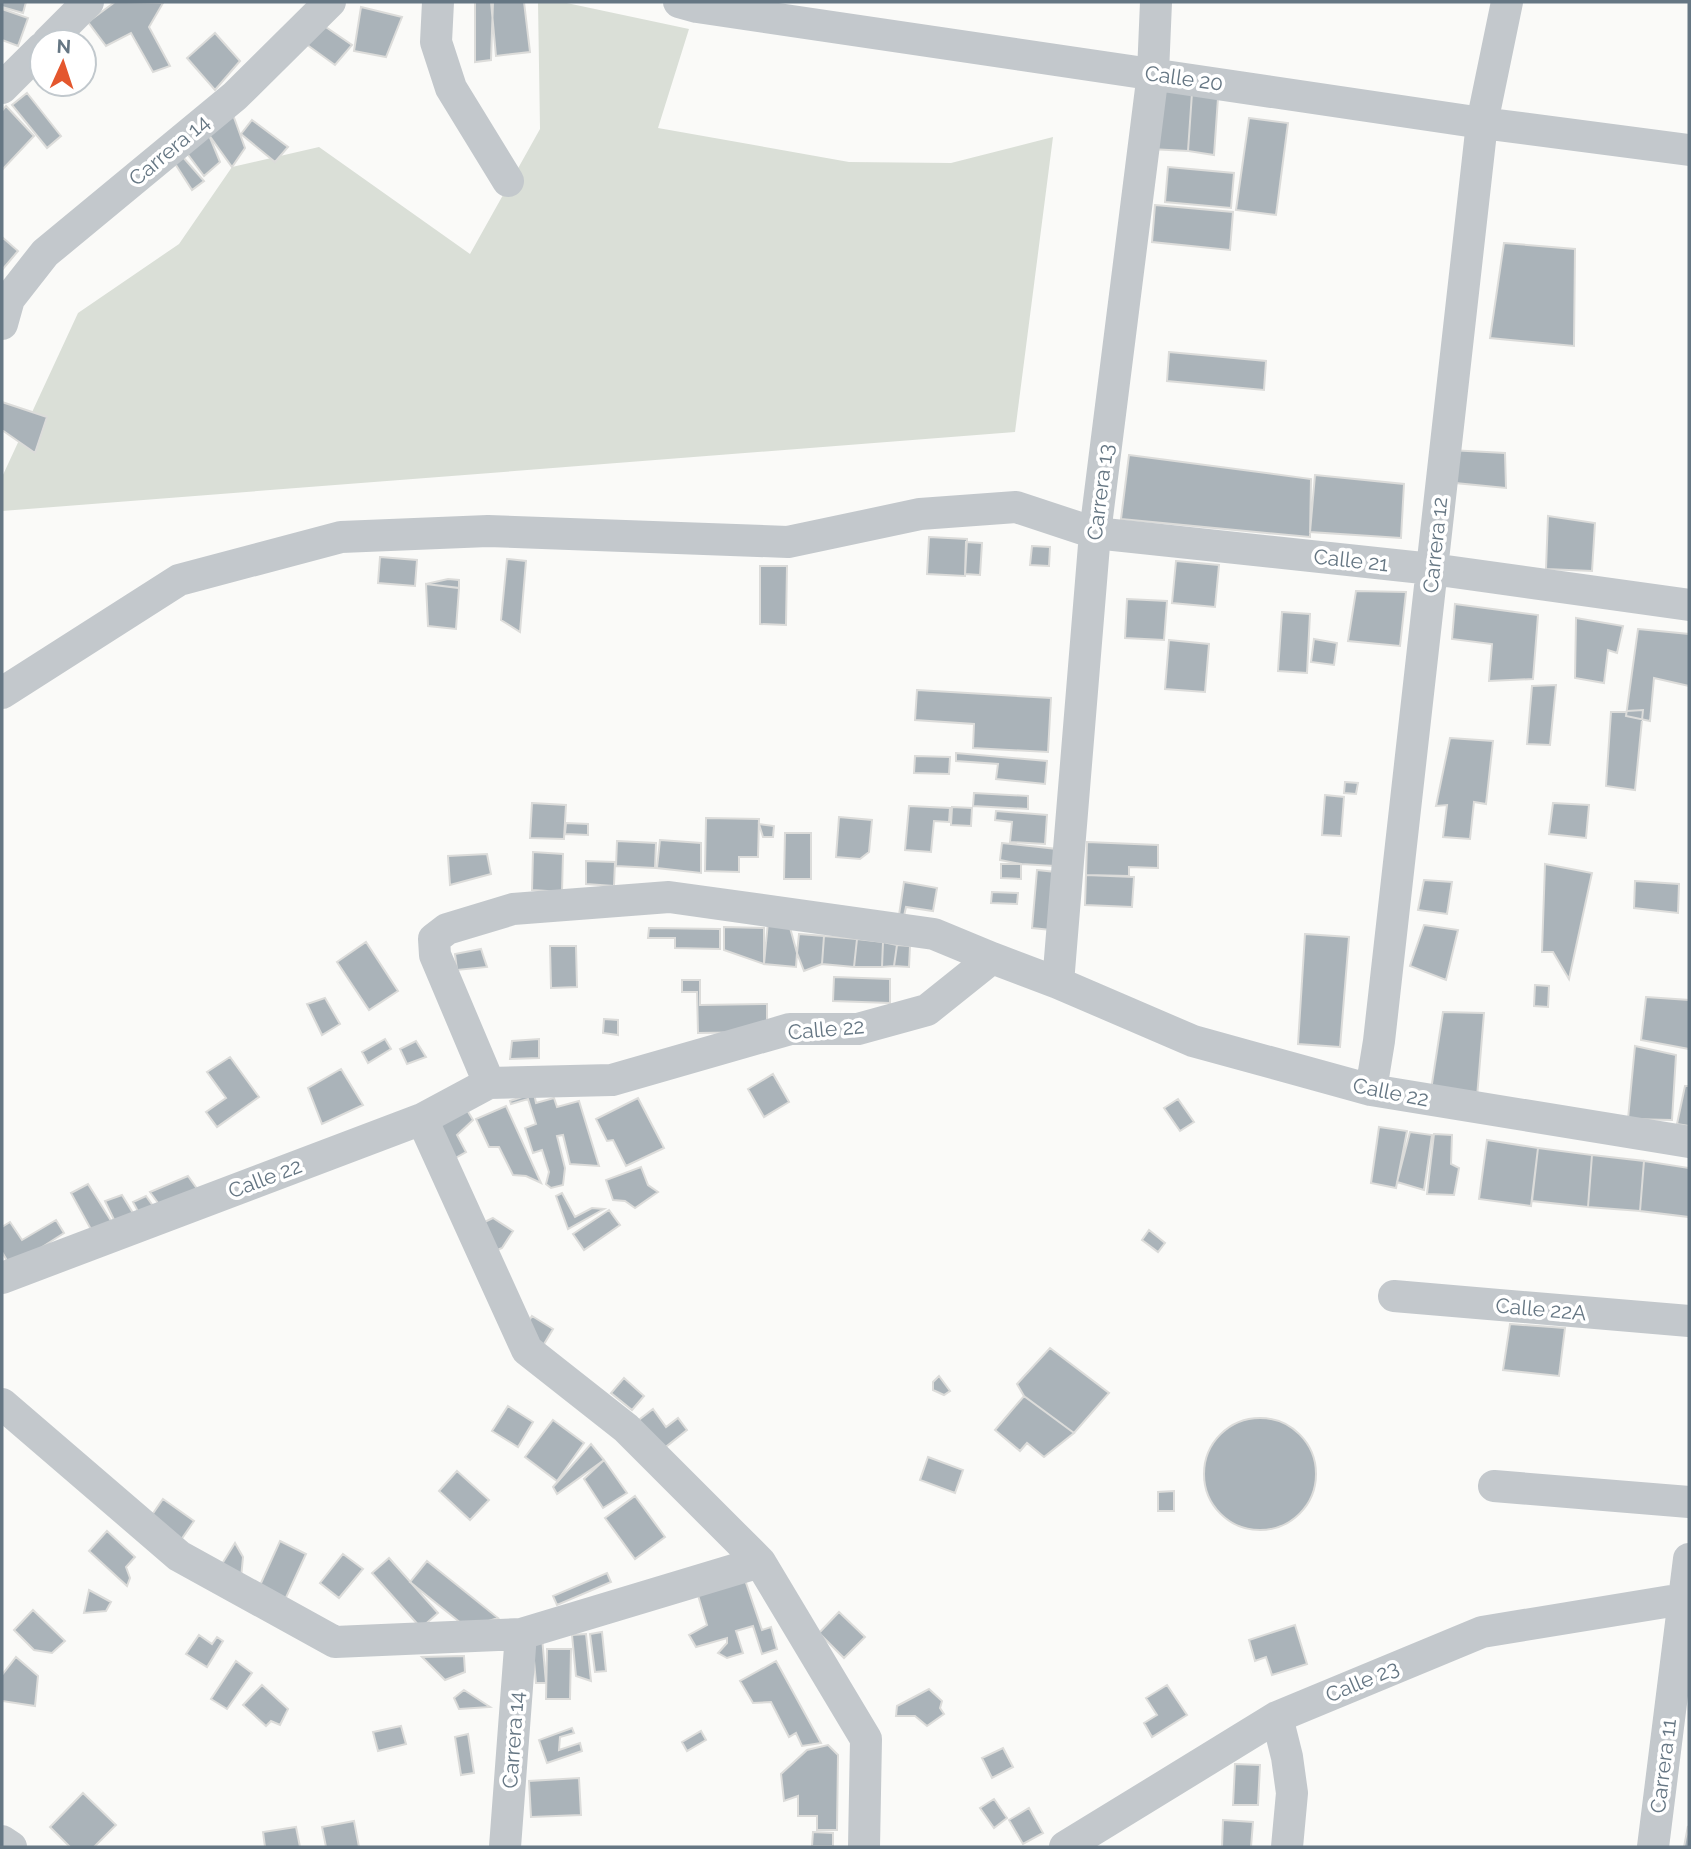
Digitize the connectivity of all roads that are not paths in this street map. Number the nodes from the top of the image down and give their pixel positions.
1 (88, 2) edge
2 (330, 2) edge
3 (438, 2) edge
4 (679, 2) edge
5 (1156, 2) edge
6 (1507, 2) edge
7 (62, 28) edge
8 (28, 62) edge
9 (1153, 73) junction
10 (2, 88) edge
11 (1482, 122) junction
12 (1689, 150) edge
13 (508, 181) dead end
14 (4, 306) edge
15 (1095, 533) junction
16 (1432, 569) junction
17 (1689, 605) edge
18 (2, 693) edge
19 (992, 958) junction
20 (1058, 983) junction
21 (489, 1083) junction
22 (1371, 1090) junction
23 (422, 1119) junction
24 (1689, 1142) edge
25 (2, 1278) edge
26 (1394, 1296) dead end
27 (1689, 1321) edge
28 (2, 1404) edge
29 (1494, 1486) dead end
30 (1689, 1502) edge
31 (1689, 1559) edge
32 (760, 1562) junction
33 (1686, 1598) edge
34 (521, 1633) junction
35 (1277, 1717) junction
36 (2, 1841) edge
37 (11, 1847) edge
38 (505, 1847) edge
39 (864, 1847) edge
40 (1065, 1847) edge
41 (1287, 1847) edge
42 (1653, 1847) edge

1 - 7 street
2 - 14 street, Carrera 14
3 - 13 street
4 - 9 street, Calle 20
5 - 9 street, Carrera 13
6 - 11 street, Carrera 12
8 - 10 street
9 - 11 street, Calle 20
9 - 15 street, Carrera 13
11 - 12 street, Calle 20
11 - 16 street, Carrera 12
15 - 16 street, Calle 21
15 - 18 street, Calle 21
15 - 20 street, Carrera 13
16 - 17 street, Calle 21
16 - 22 street, Carrera 12
19 - 20 street, Calle 22
19 - 21 street, Calle 22
19 - 21 street
20 - 22 street, Calle 22
21 - 23 street, Calle 22
22 - 24 street, Calle 22
23 - 25 street, Calle 22
23 - 32 street
26 - 27 street, Calle 22A
28 - 34 street
29 - 30 street
31 - 33 street, Carrera 11
32 - 34 street
32 - 39 street
33 - 35 street, Calle 23
33 - 42 street, Carrera 11
34 - 38 street, Carrera 14
35 - 40 street, Calle 23
35 - 41 street
36 - 37 street

